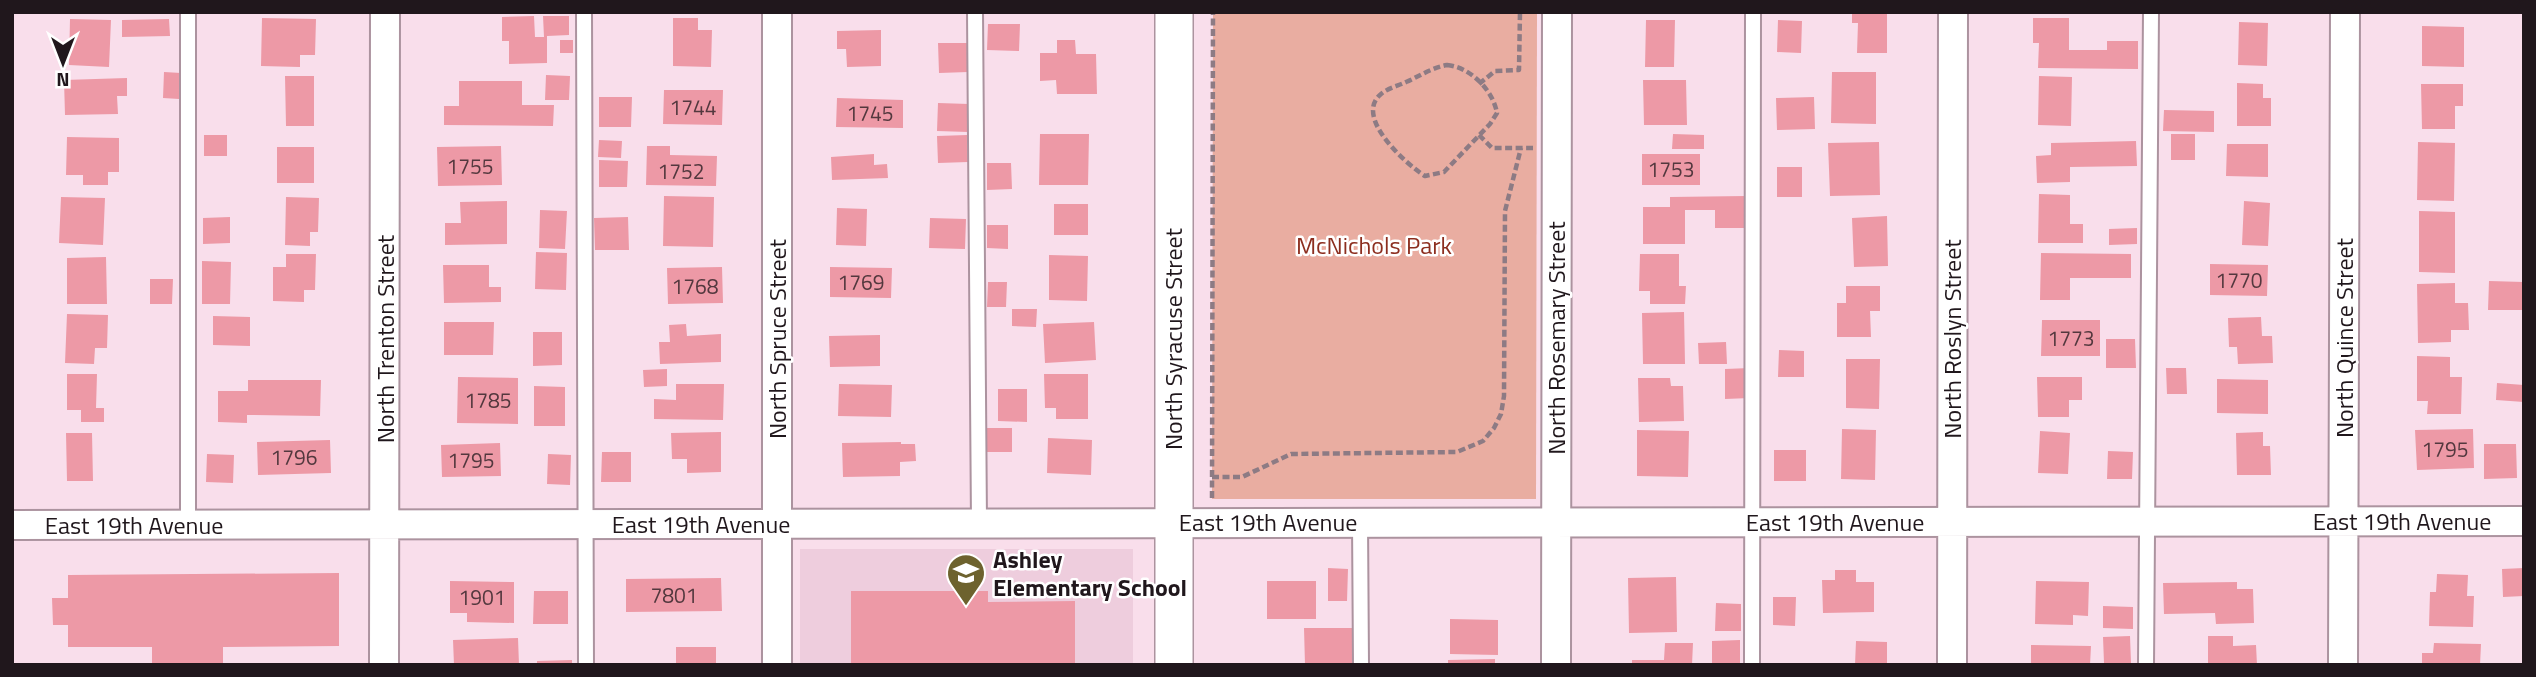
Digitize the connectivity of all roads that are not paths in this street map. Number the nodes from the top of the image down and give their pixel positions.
1 (188, 12) edge
2 (385, 12) edge
3 (584, 12) edge
4 (777, 12) edge
5 (975, 12) edge
6 (1174, 12) edge
7 (1557, 12) edge
8 (1753, 12) edge
9 (1953, 12) edge
10 (2151, 12) edge
11 (2345, 12) edge
12 (2343, 520) junction
13 (979, 522) junction
14 (1173, 522) junction
15 (1360, 522) junction
16 (1556, 522) junction
17 (1752, 522) junction
18 (1952, 522) junction
19 (2147, 522) junction
20 (2524, 522) edge
21 (776, 523) junction
22 (385, 524) junction
23 (586, 524) junction
24 (12, 525) edge
25 (188, 525) junction
26 (384, 665) edge
27 (586, 665) edge
28 (777, 665) edge
29 (1174, 665) edge
30 (1361, 665) edge
31 (1556, 665) edge
32 (1752, 665) edge
33 (1952, 665) edge
34 (2146, 665) edge
35 (2343, 665) edge

1 - 25 lane
2 - 22 street, North Trenton Street
3 - 23 lane
4 - 21 street, North Spruce Street
5 - 13 lane
6 - 14 street, North Syracuse Street
7 - 16 street, North Rosemary Street
8 - 17 lane
9 - 18 street, North Roslyn Street
10 - 19 lane
11 - 12 street, North Quince Street
12 - 19 street, East 19th Avenue
12 - 20 street, East 19th Avenue
12 - 35 street, North Quince Street
13 - 14 street, East 19th Avenue
13 - 21 street, East 19th Avenue
14 - 15 street, East 19th Avenue
14 - 29 street, North Syracuse Street
15 - 16 street, East 19th Avenue
15 - 30 lane
16 - 17 street, East 19th Avenue
16 - 31 street, North Rosemary Street
17 - 18 street, East 19th Avenue
17 - 32 lane
18 - 19 street, East 19th Avenue
18 - 33 street, North Roslyn Street
19 - 34 lane
21 - 23 street, East 19th Avenue
21 - 28 street, North Spruce Street
22 - 23 street, East 19th Avenue
22 - 25 street, East 19th Avenue
22 - 26 street, North Trenton Street
23 - 27 lane
24 - 25 street, East 19th Avenue

